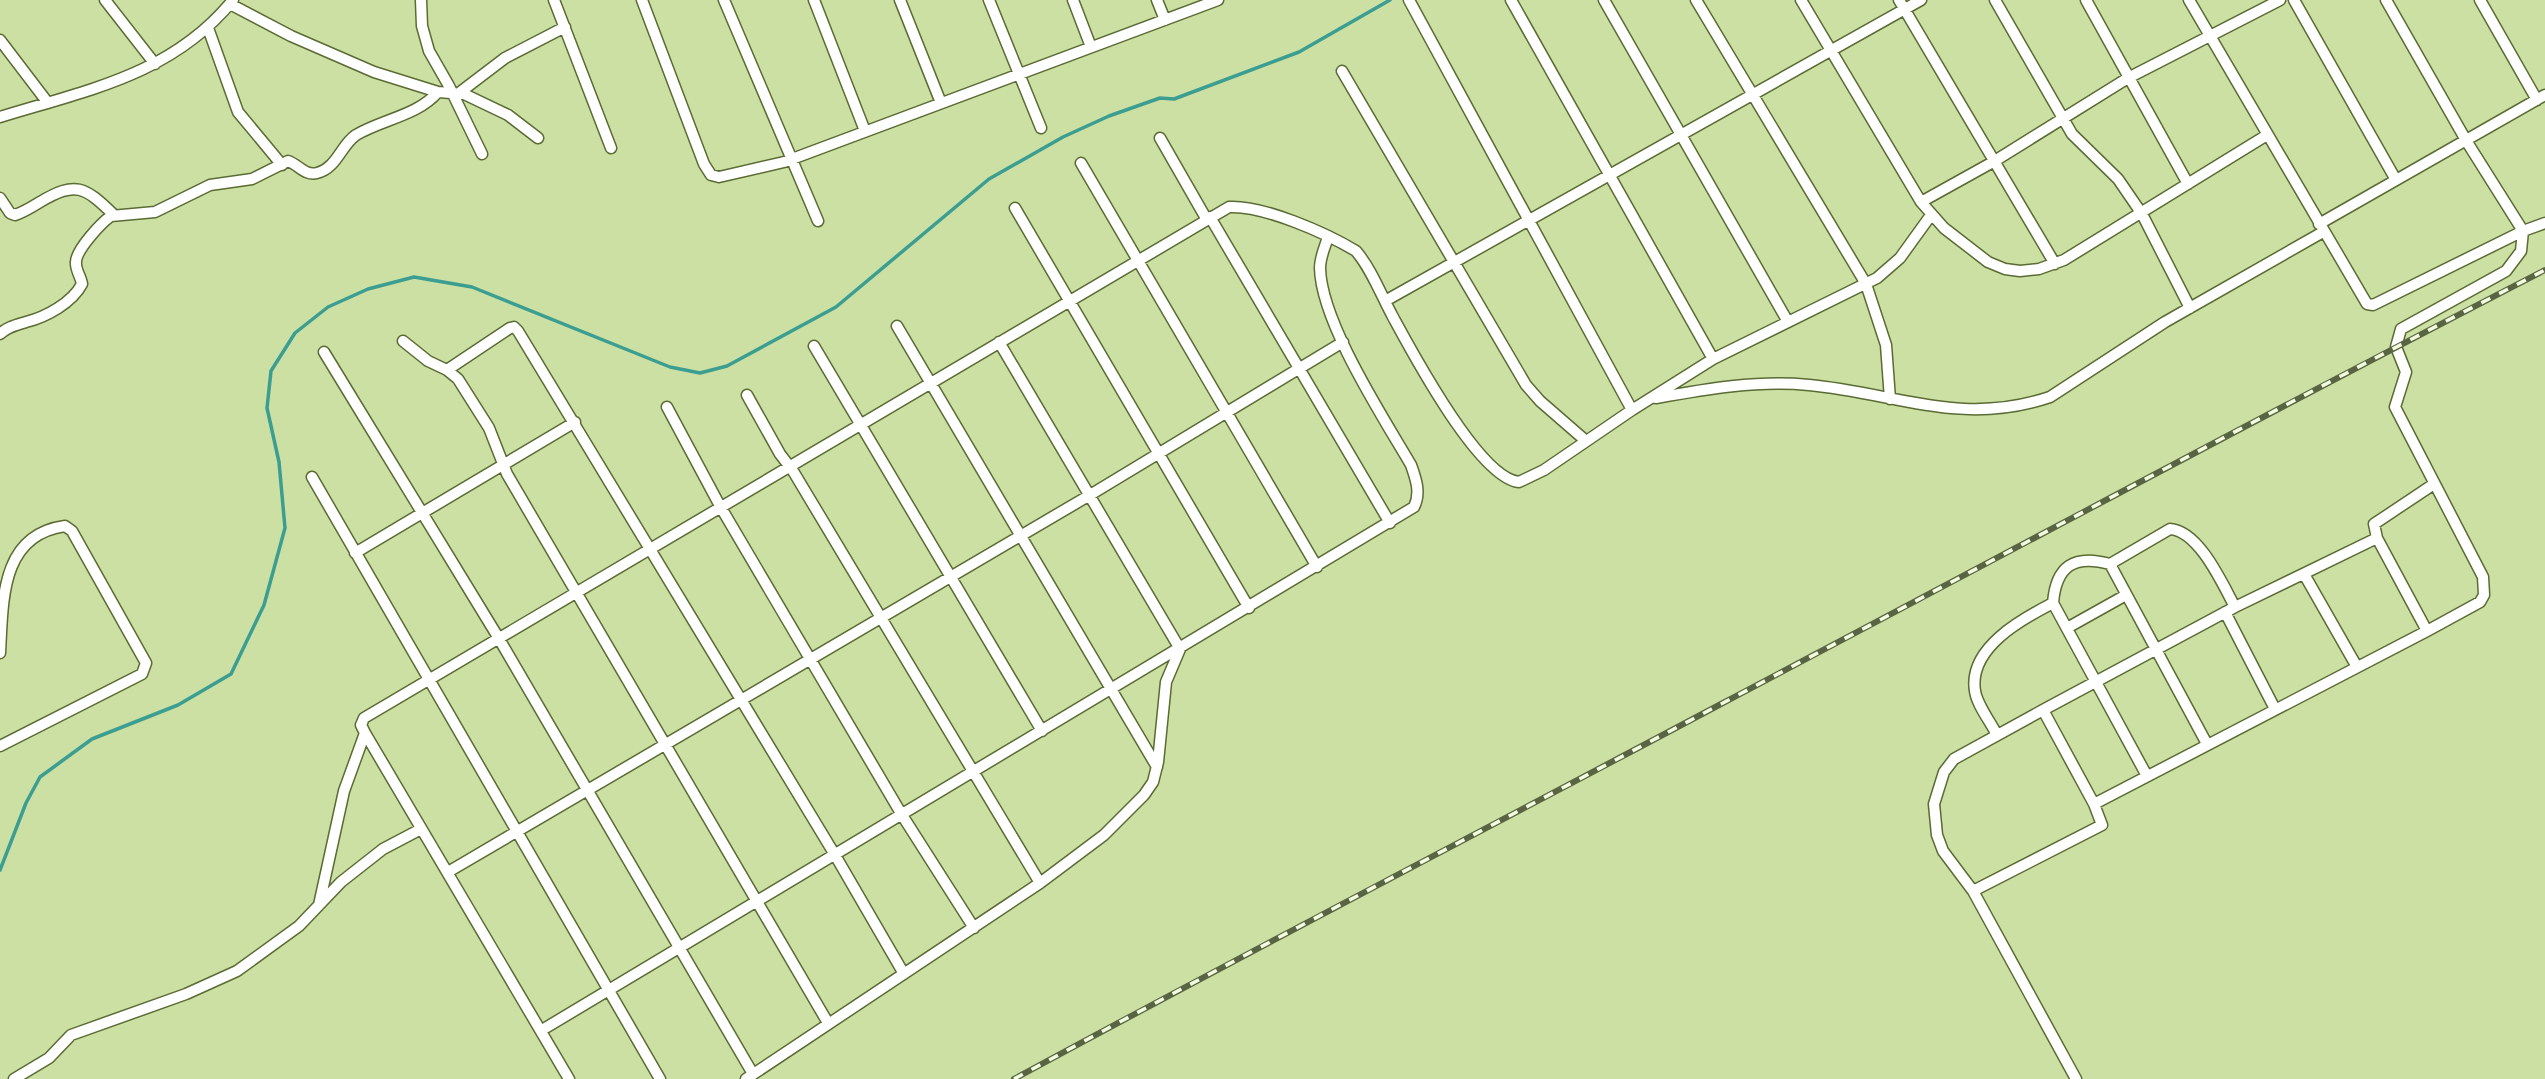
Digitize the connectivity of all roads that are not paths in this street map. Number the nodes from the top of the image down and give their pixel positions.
1 (105, 0) edge
2 (421, 0) edge
3 (554, 0) edge
4 (642, 0) edge
5 (724, 0) edge
6 (814, 0) edge
7 (900, 0) edge
8 (989, 0) edge
9 (1073, 0) edge
10 (1157, 0) edge
11 (1218, 0) edge
12 (1409, 0) edge
13 (1511, 0) edge
14 (1604, 0) edge
15 (1696, 0) edge
16 (1801, 0) edge
17 (1921, 0) edge
18 (1995, 0) edge
19 (2086, 0) edge
20 (2189, 0) edge
21 (2280, 0) edge
22 (2294, 0) edge
23 (2386, 0) edge
24 (2480, 0) edge
25 (231, 2) edge
26 (1902, 5) edge
27 (1165, 20) junction
28 (208, 27) junction
29 (565, 27) junction
30 (2210, 37) junction
31 (0, 40) edge
32 (1091, 47) junction
33 (1830, 51) junction
34 (155, 64) junction
35 (1342, 71) dead end
36 (1019, 74) junction
37 (2128, 78) junction
38 (438, 92) junction
39 (456, 93) junction
40 (1751, 95) junction
41 (2541, 98) edge
42 (48, 103) junction
43 (942, 103) junction
44 (0, 117) edge
45 (2062, 120) junction
46 (1041, 128) dead end
47 (865, 131) junction
48 (1681, 134) junction
49 (2267, 135) junction
50 (538, 138) dead end
51 (1160, 138) dead end
52 (2467, 142) junction
53 (611, 148) dead end
54 (482, 154) dead end
55 (792, 159) junction
56 (1993, 162) junction
57 (1081, 163) dead end
58 (282, 165) junction
59 (1609, 174) junction
60 (2396, 180) junction
61 (2188, 184) junction
62 (0, 198) edge
63 (1921, 202) junction
64 (1015, 208) dead end
65 (2142, 214) junction
66 (114, 215) junction
67 (1931, 215) junction
68 (1208, 218) junction
69 (1530, 219) junction
70 (818, 221) dead end
71 (2545, 223) edge
72 (2321, 228) junction
73 (2523, 231) junction
74 (1328, 237) junction
75 (1139, 259) junction
76 (1454, 262) junction
77 (2055, 264) junction
78 (1866, 284) junction
79 (1069, 300) junction
80 (1385, 301) junction
81 (2190, 308) junction
82 (1788, 323) junction
83 (897, 326) dead end
84 (1, 332) edge
85 (403, 341) dead end
86 (999, 342) junction
87 (1343, 342) junction
88 (814, 346) dead end
89 (324, 352) dead end
90 (1713, 359) junction
91 (1299, 369) junction
92 (447, 370) junction
93 (930, 382) junction
94 (747, 395) dead end
95 (1891, 398) junction
96 (1650, 399) junction
97 (667, 407) dead end
98 (1632, 410) junction
99 (1228, 412) junction
100 (575, 422) junction
101 (859, 424) junction
102 (1586, 441) junction
103 (1158, 455) junction
104 (502, 465) junction
105 (789, 466) junction
106 (312, 477) dead end
107 (2434, 484) junction
108 (1090, 495) junction
109 (720, 506) junction
110 (423, 512) junction
111 (1390, 523) junction
112 (1021, 536) junction
113 (2377, 538) junction
114 (650, 547) junction
115 (355, 553) junction
116 (2110, 564) junction
117 (1317, 567) junction
118 (2304, 575) junction
119 (949, 577) junction
120 (2, 580) edge
121 (575, 592) junction
122 (2126, 595) junction
123 (2053, 603) junction
124 (1249, 608) junction
125 (2230, 609) junction
126 (880, 618) junction
127 (2067, 628) junction
128 (2427, 631) junction
129 (498, 637) junction
130 (1180, 649) junction
131 (2156, 649) junction
132 (0, 653) edge
133 (811, 659) junction
134 (2357, 667) junction
135 (428, 678) junction
136 (2096, 681) junction
137 (1112, 690) junction
138 (741, 699) junction
139 (2043, 709) junction
140 (2275, 709) junction
141 (1042, 731) junction
142 (365, 733) junction
143 (1997, 734) junction
144 (2207, 744) junction
145 (664, 745) junction
146 (0, 746) edge
147 (1157, 767) junction
148 (973, 773) junction
149 (2147, 776) junction
150 (588, 790) junction
151 (2094, 804) junction
152 (902, 815) junction
153 (421, 829) junction
154 (517, 831) junction
155 (835, 855) junction
156 (448, 872) junction
157 (1040, 883) junction
158 (1973, 891) junction
159 (756, 902) junction
160 (319, 907) junction
161 (974, 928) junction
162 (681, 947) junction
163 (904, 974) junction
164 (610, 989) junction
165 (828, 1023) junction
166 (542, 1031) junction
167 (749, 1077) edge
168 (14, 1079) edge
169 (569, 1079) edge
170 (660, 1079) edge
171 (2076, 1079) edge

1 - 34 street
2 - 39 street
3 - 29 street
4 - 55 street
5 - 55 street
6 - 47 street
7 - 43 street
8 - 36 street
9 - 32 street
10 - 27 street
11 - 27 street
12 - 69 street
13 - 59 street
14 - 48 street
15 - 40 street
16 - 33 street
17 - 26 street
18 - 45 street
19 - 37 street
20 - 30 street
21 - 30 street
22 - 60 street
23 - 52 street
24 - 41 street
25 - 28 street
25 - 38 street
26 - 33 street
26 - 56 street
27 - 32 street
28 - 34 street
28 - 58 street
29 - 39 street
29 - 53 street
30 - 37 street
30 - 49 street
31 - 42 street
32 - 36 street
33 - 40 street
33 - 63 street
34 - 42 street
35 - 76 street
36 - 43 street
36 - 46 street
37 - 45 street
37 - 61 street
38 - 39 street
38 - 58 street
39 - 50 street
39 - 54 street
40 - 48 street
40 - 78 street
41 - 52 street
42 - 44 street
43 - 47 street
45 - 56 street
45 - 65 street
47 - 55 street
48 - 59 street
48 - 82 street
49 - 61 street
49 - 72 street
51 - 68 street
52 - 60 street
52 - 73 street
55 - 70 street
56 - 63 street
56 - 77 street
57 - 75 street
58 - 66 street
59 - 69 street
59 - 90 street
60 - 72 street
61 - 65 street
62 - 66 street
63 - 67 street
64 - 79 street
65 - 77 street
65 - 81 street
66 - 84 street
67 - 77 street
67 - 78 street
68 - 74 street
68 - 75 street
68 - 91 street
69 - 76 street
69 - 98 street
71 - 73 street
72 - 73 street
72 - 81 street
73 - 107 street
74 - 80 street
74 - 87 street
75 - 79 street
75 - 99 street
76 - 80 street
76 - 102 street
78 - 82 street
78 - 95 street
79 - 86 street
79 - 103 street
80 - 102 street
81 - 95 street
82 - 90 street
83 - 93 street
85 - 92 street
86 - 93 street
86 - 108 street
87 - 91 street
87 - 111 street
88 - 101 street
89 - 110 street
90 - 96 street
91 - 99 street
91 - 111 street
92 - 100 street
92 - 104 street
93 - 101 street
93 - 112 street
94 - 105 street
95 - 96 street
96 - 98 street
97 - 109 street
98 - 102 street
99 - 103 street
99 - 117 street
100 - 104 street
100 - 114 street
101 - 105 street
101 - 119 street
103 - 108 street
103 - 124 street
104 - 110 street
104 - 121 street
105 - 109 street
105 - 126 street
106 - 115 street
107 - 113 street
107 - 128 street
108 - 112 street
108 - 130 street
109 - 114 street
109 - 133 street
110 - 115 street
110 - 129 street
111 - 117 street
112 - 119 street
112 - 137 street
113 - 118 street
113 - 128 street
114 - 121 street
114 - 138 street
115 - 135 street
116 - 122 street
116 - 123 street
116 - 125 street
117 - 124 street
118 - 125 street
118 - 134 street
119 - 126 street
119 - 141 street
120 - 132 street
120 - 146 street
121 - 129 street
121 - 145 street
122 - 127 street
122 - 131 street
123 - 127 street
123 - 143 street
124 - 130 street
125 - 131 street
125 - 140 street
126 - 133 street
126 - 148 street
127 - 136 street
128 - 134 street
129 - 135 street
129 - 150 street
130 - 137 street
130 - 147 street
131 - 136 street
131 - 144 street
133 - 138 street
133 - 152 street
134 - 140 street
135 - 142 street
135 - 154 street
136 - 139 street
136 - 149 street
137 - 141 street
137 - 147 street
138 - 145 street
138 - 155 street
139 - 143 street
139 - 151 street
140 - 144 street
141 - 148 street
142 - 153 street
142 - 160 street
143 - 158 street
144 - 149 street
145 - 150 street
145 - 159 street
147 - 157 street
148 - 152 street
148 - 157 street
149 - 151 street
150 - 154 street
150 - 162 street
151 - 158 street
152 - 155 street
152 - 161 street
153 - 156 street
153 - 160 street
154 - 156 street
154 - 164 street
155 - 159 street
155 - 163 street
156 - 166 street
157 - 161 street
158 - 171 street
159 - 162 street
159 - 165 street
160 - 168 street
161 - 163 street
162 - 164 street
162 - 167 street
163 - 165 street
164 - 166 street
164 - 170 street
165 - 167 street
166 - 169 street

